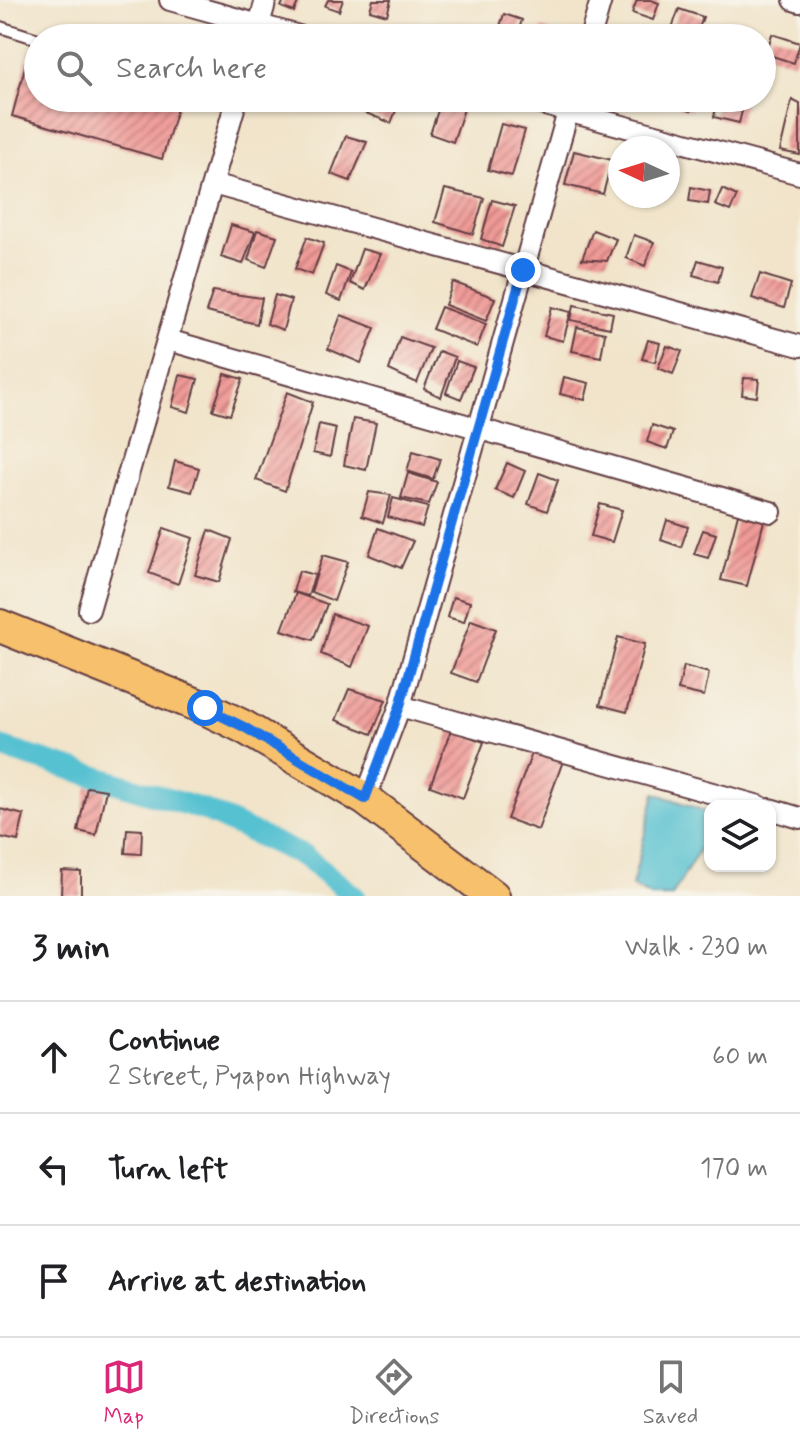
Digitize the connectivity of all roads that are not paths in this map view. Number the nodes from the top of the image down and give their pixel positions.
1 (170, 0) edge
2 (266, 0) edge
3 (601, 0) edge
4 (794, 0) edge
5 (800, 2) edge
6 (237, 24) edge
7 (258, 24) edge
8 (594, 24) edge
9 (0, 27) edge
10 (24, 35) edge
11 (233, 112) edge
12 (568, 112) edge
13 (593, 112) edge
14 (800, 174) edge
15 (213, 184) junction
16 (523, 270) junction
17 (168, 340) junction
18 (800, 346) edge
19 (478, 429) junction
20 (771, 512) dead end
21 (89, 610) dead end
22 (0, 626) edge
23 (400, 706) junction
24 (365, 799) junction
25 (737, 800) edge
26 (776, 811) edge
27 (800, 818) edge
28 (493, 896) edge

1 - 6 street
2 - 7 street
3 - 8 street
4 - 5 street
9 - 10 lane
11 - 15 street
12 - 16 street
13 - 14 street
15 - 16 street
15 - 17 street
16 - 18 street
16 - 19 street
17 - 19 street
17 - 21 street
19 - 20 street
19 - 23 street
22 - 24 main road
23 - 24 street
23 - 25 street
24 - 28 main road
26 - 27 street

